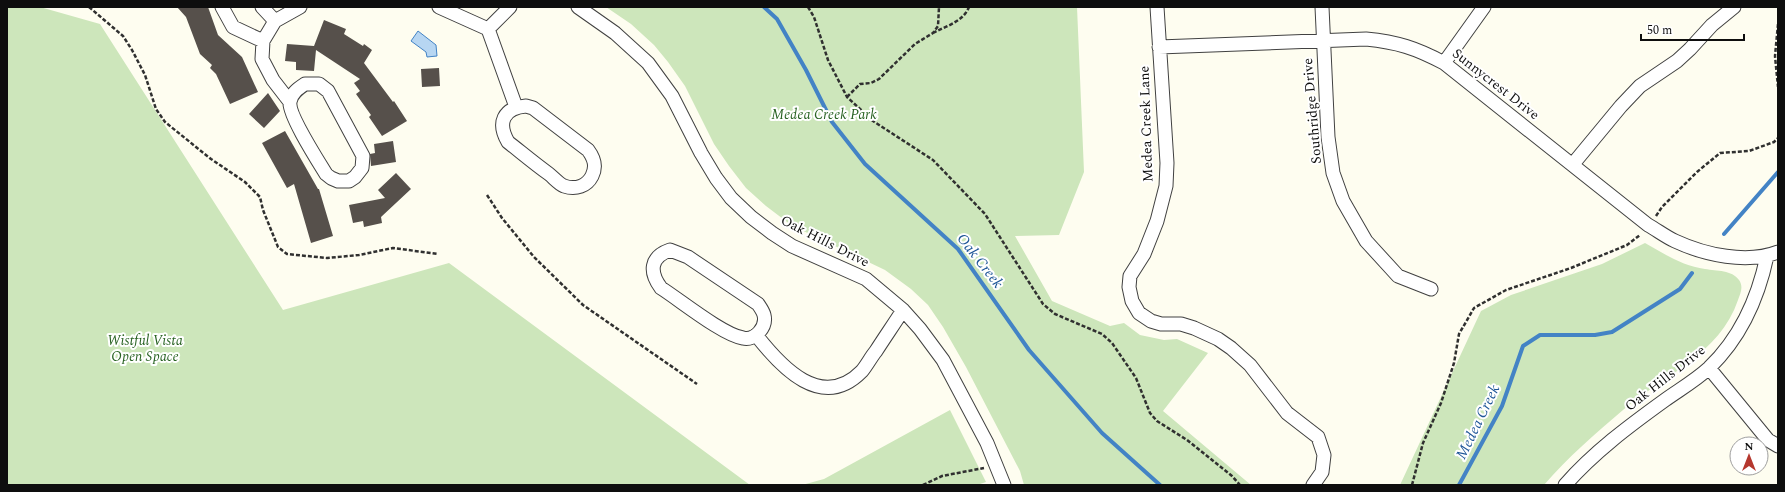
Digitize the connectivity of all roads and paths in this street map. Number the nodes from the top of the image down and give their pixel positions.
1 (89, 7) edge
2 (222, 7) edge
3 (262, 7) edge
4 (300, 7) edge
5 (439, 7) edge
6 (510, 7) edge
7 (578, 7) edge
8 (808, 7) edge
9 (939, 7) edge
10 (969, 7) edge
11 (1157, 7) edge
12 (1322, 7) edge
13 (1484, 7) edge
14 (1734, 7) edge
15 (275, 21) junction
16 (1778, 24) edge
17 (488, 29) junction
18 (933, 33) junction
19 (263, 41) junction
20 (1322, 41) junction
21 (1159, 47) junction
22 (1444, 63) junction
23 (1778, 87) edge
24 (847, 98) junction
25 (290, 102) junction
26 (516, 107) junction
27 (1778, 138) edge
28 (1573, 164) junction
29 (487, 195) dead end
30 (1657, 214) dead end
31 (1640, 235) dead end
32 (438, 254) dead end
33 (1772, 254) edge
34 (1432, 289) dead end
35 (903, 310) junction
36 (756, 336) junction
37 (1709, 368) junction
38 (697, 384) dead end
39 (1778, 446) edge
40 (998, 468) junction
41 (923, 485) edge
42 (1004, 485) edge
43 (1240, 485) edge
44 (1313, 485) edge
45 (1412, 485) edge
46 (1565, 485) edge

1 - 32 path
2 - 19 street
3 - 15 street
4 - 15 street
5 - 17 street
6 - 17 street
7 - 35 street, Oak Hills Drive
8 - 24 path
9 - 18 path
10 - 18 path
11 - 21 street, Medea Creek Lane
12 - 20 street, Southridge Drive
13 - 22 street
14 - 28 street
15 - 19 street
16 - 23 path
17 - 26 street
18 - 24 path
19 - 25 street
20 - 21 street, Sunnycrest Drive
20 - 22 street, Sunnycrest Drive
20 - 34 street, Southridge Drive
21 - 44 street, Medea Creek Lane
22 - 28 street, Sunnycrest Drive
24 - 43 path
25 - 25 street
26 - 26 street
27 - 30 path
28 - 33 street, Sunnycrest Drive
29 - 38 path
31 - 45 path
33 - 37 street, Oak Hills Drive
35 - 36 street
35 - 40 street, Oak Hills Drive
36 - 36 street
37 - 39 street
37 - 46 street, Oak Hills Drive
40 - 41 path
40 - 42 street, Oak Hills Drive

